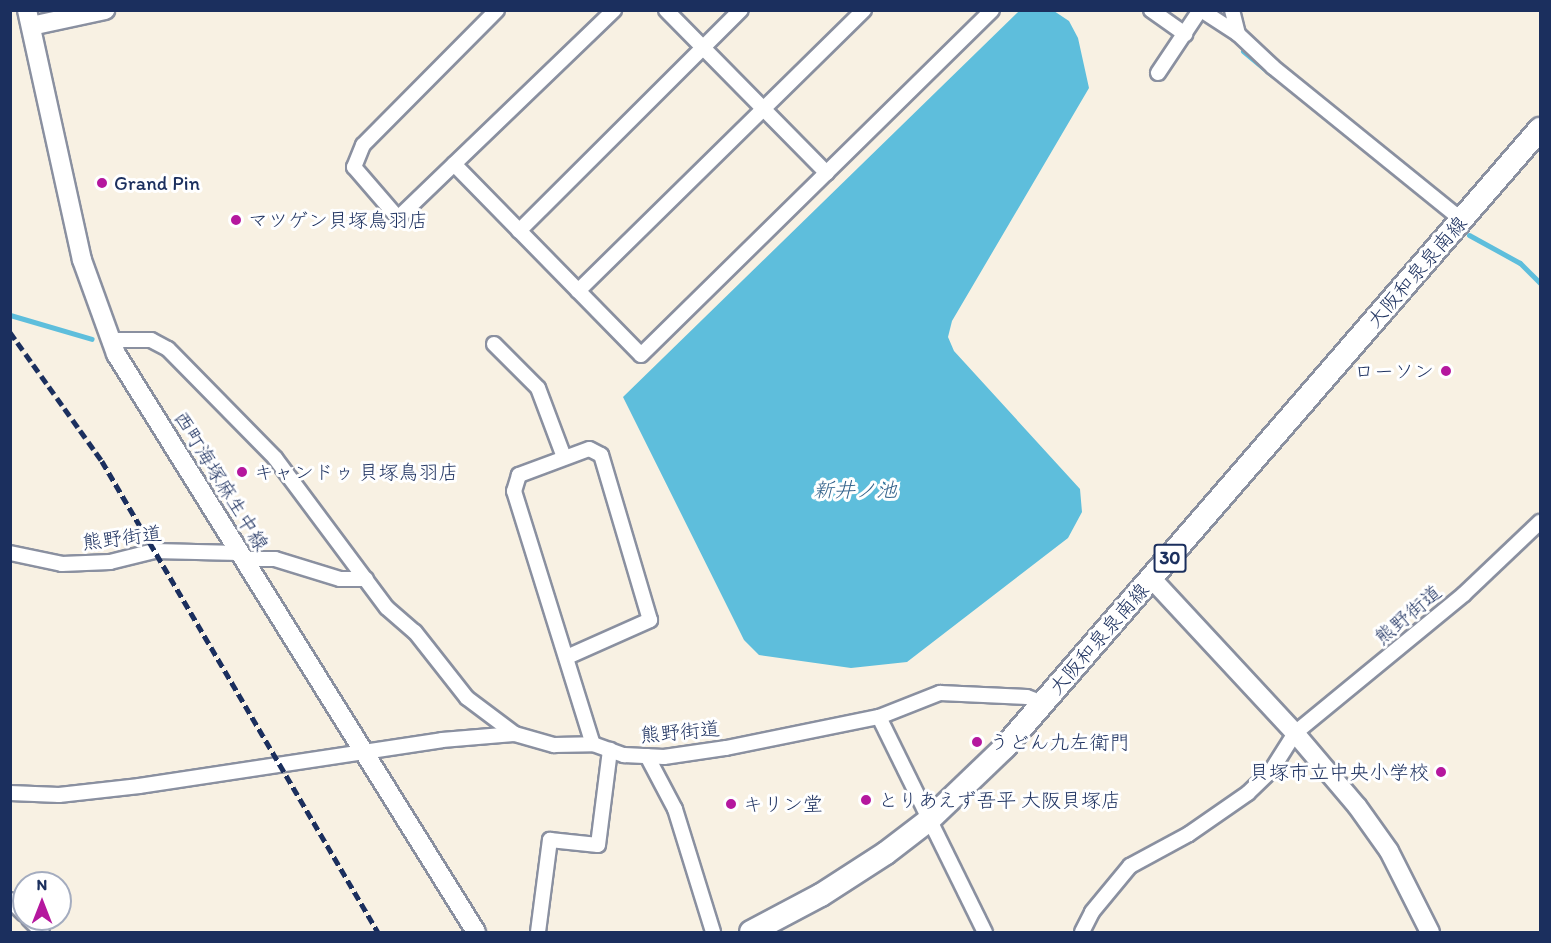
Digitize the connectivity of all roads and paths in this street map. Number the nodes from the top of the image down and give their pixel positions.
1 (105, 10) edge
2 (497, 10) edge
3 (614, 10) edge
4 (666, 10) edge
5 (741, 10) edge
6 (864, 10) edge
7 (992, 10) edge
8 (1151, 10) edge
9 (1200, 10) edge
10 (1232, 10) edge
11 (29, 18) edge
12 (1185, 34) junction
13 (1238, 34) junction
14 (704, 48) junction
15 (1158, 73) dead end
16 (764, 110) junction
17 (1540, 129) edge
18 (454, 164) junction
19 (827, 173) junction
20 (1461, 220) junction
21 (519, 231) junction
22 (578, 291) junction
23 (110, 340) junction
24 (494, 344) dead end
25 (564, 457) junction
26 (1540, 522) edge
27 (10, 553) edge
28 (241, 556) junction
29 (366, 579) junction
30 (1152, 579) junction
31 (567, 657) junction
32 (1043, 703) junction
33 (879, 717) junction
34 (1295, 733) junction
35 (515, 734) junction
36 (593, 744) junction
37 (610, 750) junction
38 (366, 754) junction
39 (647, 756) junction
40 (10, 793) edge
41 (929, 820) junction
42 (476, 933) edge
43 (538, 933) edge
44 (713, 933) edge
45 (751, 933) edge
46 (985, 933) edge
47 (1082, 933) edge
48 (1430, 933) edge

1 - 11 street
2 - 18 street
3 - 18 street
4 - 14 street
5 - 14 street
6 - 16 street
7 - 19 street
8 - 12 street
9 - 12 street
9 - 13 street
10 - 13 street
11 - 23 street, 西町海塚麻生中線
12 - 15 street
13 - 20 street
14 - 16 street
14 - 21 street
16 - 19 street
16 - 22 street
17 - 20 main road, 大阪和泉泉南線 / 30
18 - 21 street
19 - 22 street
20 - 30 main road, 大阪和泉泉南線 / 30
21 - 22 street
23 - 28 street, 西町海塚麻生中線
23 - 29 street
24 - 25 street
25 - 31 street
25 - 31 street
26 - 34 street, 熊野街道
27 - 28 street, 熊野街道
28 - 29 street, 熊野街道
28 - 38 street, 西町海塚麻生中線
29 - 35 street, 熊野街道
30 - 32 main road, 大阪和泉泉南線 / 30
30 - 34 street
31 - 36 street
32 - 33 street, 熊野街道
32 - 41 main road, 大阪和泉泉南線 / 30
33 - 39 street, 熊野街道
33 - 41 street
34 - 47 street, 熊野街道
34 - 48 street
35 - 36 street, 熊野街道
35 - 38 street
36 - 37 street, 熊野街道
37 - 39 street, 熊野街道
37 - 43 street
38 - 40 street
38 - 42 street, 西町海塚麻生中線
39 - 44 street
41 - 45 main road, 大阪和泉泉南線 / 30
41 - 46 street

